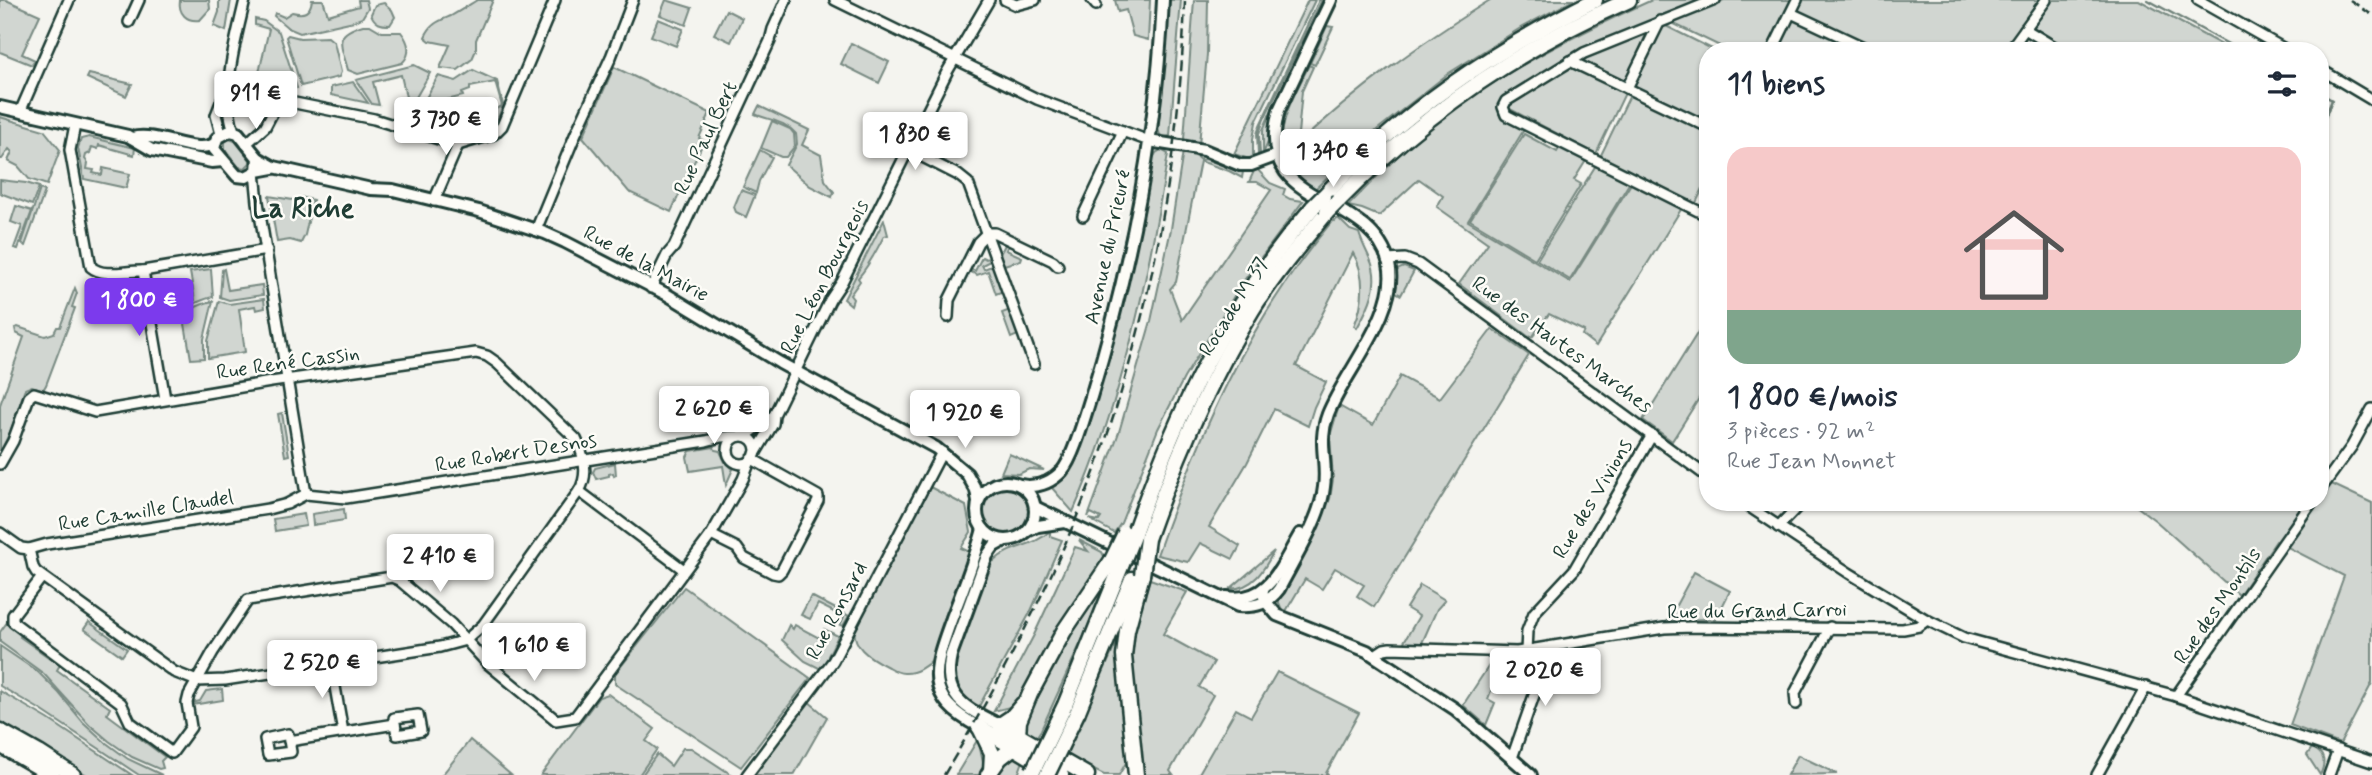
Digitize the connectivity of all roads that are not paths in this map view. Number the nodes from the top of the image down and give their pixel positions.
1 (69, 0) edge
2 (139, 0) edge
3 (245, 0) edge
4 (555, 0) edge
5 (633, 0) edge
6 (786, 0) edge
7 (835, 0) edge
8 (989, 0) edge
9 (1006, 0) edge
10 (1035, 0) edge
11 (1163, 0) edge
12 (1331, 0) edge
13 (1595, 0) edge
14 (1629, 0) edge
15 (1714, 0) edge
16 (1797, 0) edge
17 (2046, 0) edge
18 (2198, 0) edge
19 (1791, 13) junction
20 (1660, 21) junction
21 (130, 22) dead end
22 (2025, 29) junction
23 (1777, 42) edge
24 (1853, 42) edge
25 (2016, 42) edge
26 (2046, 42) edge
27 (2272, 42) edge
28 (955, 59) junction
29 (1570, 61) junction
30 (2329, 74) edge
31 (228, 86) junction
32 (1627, 89) junction
33 (2372, 100) edge
34 (0, 107) edge
35 (20, 112) junction
36 (1699, 123) edge
37 (75, 125) junction
38 (233, 131) junction
39 (1123, 131) junction
40 (132, 138) junction
41 (218, 139) junction
42 (1149, 141) junction
43 (246, 144) junction
44 (458, 145) junction
45 (909, 150) junction
46 (1278, 155) junction
47 (258, 158) junction
48 (223, 161) junction
49 (274, 167) junction
50 (256, 171) junction
51 (243, 177) junction
52 (434, 201) junction
53 (258, 202) junction
54 (1321, 205) junction
55 (1699, 212) edge
56 (1083, 216) dead end
57 (536, 230) junction
58 (987, 233) junction
59 (267, 250) junction
60 (1387, 260) junction
61 (1058, 267) dead end
62 (143, 271) junction
63 (651, 288) junction
64 (948, 317) dead end
65 (1034, 364) dead end
66 (796, 372) junction
67 (287, 380) junction
68 (164, 400) junction
69 (2372, 409) edge
70 (774, 415) junction
71 (742, 436) junction
72 (1652, 436) junction
73 (706, 441) junction
74 (729, 452) junction
75 (942, 452) junction
76 (752, 458) junction
77 (583, 459) junction
78 (736, 461) junction
79 (0, 464) edge
80 (1699, 470) edge
81 (967, 474) junction
82 (2329, 478) edge
83 (996, 483) junction
84 (1044, 484) junction
85 (1019, 485) junction
86 (736, 489) junction
87 (579, 491) junction
88 (306, 494) junction
89 (978, 501) junction
90 (1034, 505) junction
91 (1755, 511) edge
92 (1793, 511) edge
93 (2306, 511) edge
94 (1065, 522) junction
95 (1778, 527) junction
96 (983, 529) junction
97 (1027, 531) junction
98 (0, 533) edge
99 (711, 535) junction
100 (1135, 536) junction
101 (1005, 540) junction
102 (29, 549) junction
103 (1128, 567) junction
104 (684, 570) junction
105 (42, 577) junction
106 (1264, 597) junction
107 (1922, 617) junction
108 (1830, 627) junction
109 (466, 640) junction
110 (1551, 647) junction
111 (1396, 650) junction
112 (1526, 651) junction
113 (1375, 655) junction
114 (1387, 663) junction
115 (331, 664) junction
116 (197, 681) junction
117 (2146, 687) junction
118 (1030, 694) junction
119 (2176, 696) junction
120 (1796, 704) dead end
121 (395, 724) dead end
122 (1000, 726) junction
123 (979, 727) junction
124 (0, 731) edge
125 (343, 732) junction
126 (289, 741) dead end
127 (1016, 741) junction
128 (0, 745) edge
129 (2338, 750) junction
130 (1134, 757) junction
131 (1512, 758) junction
132 (2372, 762) edge
133 (990, 773) edge
134 (1037, 774) edge
135 (52, 775) edge
136 (73, 775) edge
137 (747, 775) edge
138 (1060, 775) edge
139 (1087, 775) edge
140 (1128, 775) edge
141 (1136, 775) edge
142 (1531, 775) edge
143 (2098, 775) edge
144 (2329, 775) edge

1 - 35 street
2 - 21 street
3 - 31 street
4 - 44 street
5 - 57 street
6 - 63 street, Rue Paul Bert
7 - 28 street
8 - 28 street, Rue Léon Bourgeois
9 - 10 street
11 - 42 street, Avenue du Prieuré
12 - 46 street
13 - 54 highway, Rocade M 37
14 - 54 highway, Rocade M 37, bridge
15 - 20 street
16 - 19 street
17 - 22 street
18 - 27 street
19 - 23 street
19 - 24 street
20 - 29 street
20 - 32 street
22 - 25 street
22 - 26 street
28 - 39 street
28 - 45 street, Rue Léon Bourgeois
29 - 32 street
29 - 55 street
30 - 33 street
31 - 38 street
31 - 41 street
32 - 36 street
34 - 35 street
35 - 37 street
37 - 40 street
37 - 62 street
38 - 41 street
38 - 43 street
39 - 42 street
39 - 56 street
40 - 41 street
40 - 48 street
41 - 48 street
42 - 46 street
42 - 84 street, Avenue du Prieuré
43 - 44 street
43 - 47 street
44 - 52 street
45 - 58 street
45 - 66 street, Rue Léon Bourgeois
46 - 60 street
47 - 49 street, Rue de la Mairie
47 - 50 street
48 - 51 street
49 - 50 street, Rue de la Mairie
49 - 52 street, Rue de la Mairie
50 - 51 street, Rue de la Mairie
50 - 53 street
51 - 53 street
52 - 57 street, Rue de la Mairie
53 - 59 street
54 - 100 highway, Rocade M 37
54 - 100 highway, Rocade M 37
57 - 63 street, Rue de la Mairie
58 - 61 street
58 - 64 street
58 - 65 street
59 - 62 street
59 - 67 street
60 - 72 street, Rue des Hautes Marches
60 - 106 street
62 - 68 street
63 - 66 street, Rue de la Mairie
66 - 70 street, Rue Léon Bourgeois
66 - 75 street, Rue de la Mairie
67 - 68 street, Rue René Cassin
67 - 77 street, Rue René Cassin
67 - 88 street
68 - 79 street, Rue René Cassin
69 - 82 street
70 - 71 street
70 - 76 street, Rue Léon Bourgeois
71 - 73 street, Rue Robert Desnos
71 - 74 street
71 - 76 street
72 - 80 street, Rue des Hautes Marches
72 - 112 street, Rue des Vivions
73 - 74 street
73 - 77 street, Rue Robert Desnos
74 - 78 street
75 - 81 street, Rue de la Mairie
75 - 137 street, Rue Ronsard
76 - 78 street
76 - 86 street, Rue Léon Bourgeois
76 - 99 street
77 - 87 street
77 - 88 street, Rue Robert Desnos
78 - 86 street
81 - 83 street, Rue de la Mairie
81 - 89 street, Rue de la Mairie
83 - 85 street
83 - 89 street
84 - 85 street
84 - 90 street, Avenue du Prieuré
85 - 90 street
86 - 99 street, Rue Léon Bourgeois
87 - 104 street
87 - 109 street
88 - 102 street, Rue Camille Claudel
89 - 96 street
90 - 94 street
90 - 97 street
91 - 95 street
92 - 95 street
93 - 119 street, Rue des Montils
94 - 97 street
94 - 106 street
95 - 107 street
96 - 101 street
96 - 123 street
97 - 101 street
98 - 102 street
99 - 104 street, Rue Léon Bourgeois
100 - 103 highway, Rocade M 37, bridge
100 - 103 highway, bridge
101 - 122 street
102 - 105 street
103 - 118 highway
103 - 130 highway
103 - 134 highway, Rocade M 37, bridge
104 - 109 street, Rue Léon Bourgeois
105 - 116 street
105 - 116 street
106 - 113 street
107 - 108 street, Rue du Grand Carroi
107 - 117 street
108 - 110 street, Rue du Grand Carroi
108 - 120 street
109 - 115 street
109 - 116 street
110 - 112 street, Rue du Grand Carroi
110 - 131 street
111 - 112 street, Rue du Grand Carroi
111 - 113 street, Rue du Grand Carroi
111 - 114 street
113 - 114 street
114 - 131 street
115 - 116 street
115 - 125 street
117 - 119 street
117 - 143 street
118 - 122 highway
118 - 127 highway
119 - 129 street
121 - 125 street
122 - 127 highway
123 - 127 highway
123 - 133 highway
124 - 136 highway
125 - 126 street
127 - 133 highway
127 - 138 highway
127 - 139 highway
128 - 135 highway
129 - 132 street
129 - 144 street
130 - 140 highway
130 - 141 highway
131 - 142 street

